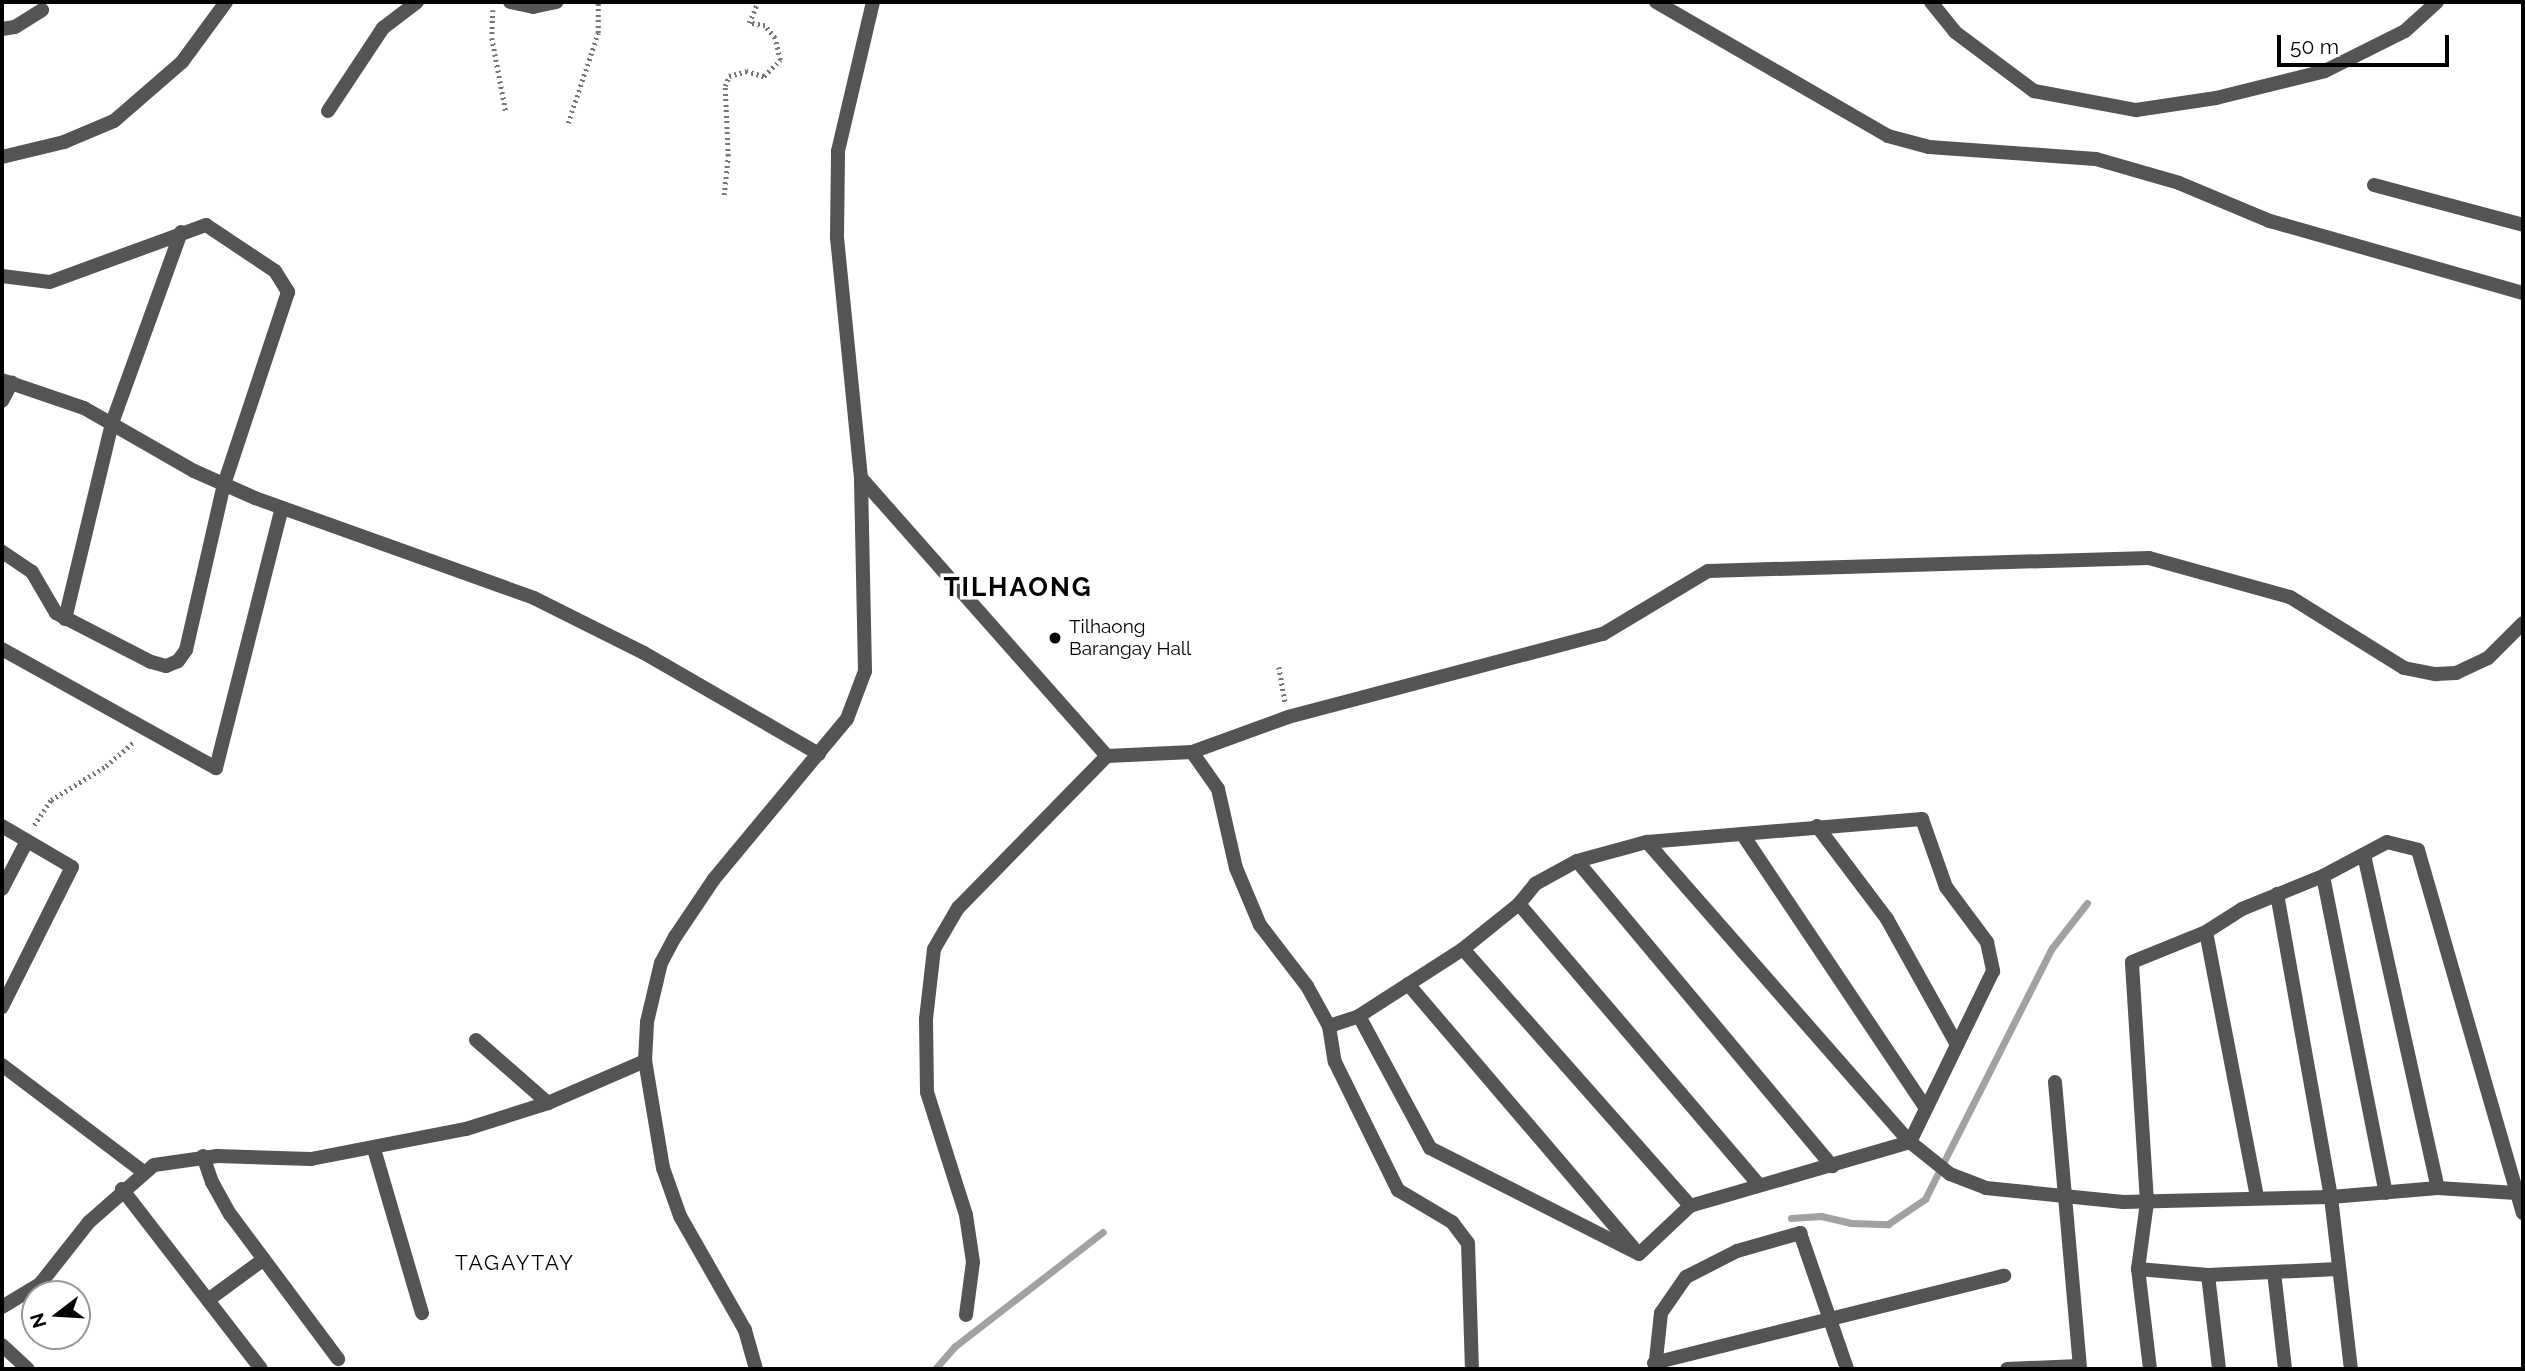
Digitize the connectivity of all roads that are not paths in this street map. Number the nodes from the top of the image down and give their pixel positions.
1 (226, 2) edge
2 (417, 2) edge
3 (510, 2) edge
4 (556, 2) edge
5 (873, 2) edge
6 (1656, 2) edge
7 (1931, 2) edge
8 (2437, 2) edge
9 (41, 10) dead end
10 (2, 29) edge
11 (328, 111) dead end
12 (2, 158) edge
13 (2374, 185) dead end
14 (2523, 225) edge
15 (181, 232) junction
16 (2, 276) edge
17 (2523, 293) edge
18 (7, 381) edge
19 (2, 401) edge
20 (112, 423) junction
21 (861, 478) junction
22 (224, 484) junction
23 (282, 508) junction
24 (2, 552) edge
25 (65, 619) junction
26 (2523, 623) edge
27 (2, 649) edge
28 (1192, 752) junction
29 (819, 754) junction
30 (1107, 756) junction
31 (2, 826) edge
32 (1817, 826) junction
33 (1743, 835) junction
34 (27, 841) junction
35 (1647, 842) junction
36 (2364, 855) junction
37 (1577, 861) junction
38 (2323, 876) junction
39 (2, 889) edge
40 (2277, 894) junction
41 (1519, 904) junction
42 (2206, 932) junction
43 (1463, 949) junction
44 (1408, 984) junction
45 (2, 1007) edge
46 (1359, 1016) junction
47 (1329, 1026) junction
48 (476, 1041) dead end
49 (1957, 1045) junction
50 (645, 1061) junction
51 (2, 1065) edge
52 (2055, 1082) dead end
53 (548, 1103) junction
54 (1926, 1108) junction
55 (1910, 1142) junction
56 (374, 1149) junction
57 (203, 1156) junction
58 (1832, 1166) junction
59 (142, 1171) junction
60 (1757, 1183) junction
61 (2438, 1188) junction
62 (122, 1189) junction
63 (2386, 1193) junction
64 (2516, 1193) junction
65 (2066, 1195) junction
66 (2257, 1197) junction
67 (2331, 1197) junction
68 (2147, 1202) junction
69 (1690, 1206) junction
70 (2523, 1213) edge
71 (1639, 1254) junction
72 (264, 1259) junction
73 (2138, 1269) junction
74 (2338, 1269) junction
75 (2274, 1272) junction
76 (2208, 1275) junction
77 (2004, 1276) dead end
78 (208, 1300) junction
79 (2, 1307) edge
80 (422, 1313) dead end
81 (966, 1315) dead end
82 (1831, 1319) junction
83 (2, 1345) edge
84 (338, 1359) dead end
85 (1654, 1366) edge
86 (2080, 1368) edge
87 (28, 1369) edge
88 (261, 1369) edge
89 (755, 1369) edge
90 (1472, 1369) edge
91 (1847, 1369) edge
92 (2007, 1369) edge
93 (2150, 1369) edge
94 (2219, 1369) edge
95 (2285, 1369) edge
96 (2351, 1369) edge

1 - 12 street
2 - 11 street
3 - 4 street
5 - 21 street
6 - 17 street
7 - 8 street
9 - 10 street
13 - 14 street
15 - 16 street
15 - 20 street
15 - 22 street
18 - 19 street
18 - 20 street
20 - 22 street
20 - 25 street
21 - 29 street
21 - 30 street
22 - 23 street
22 - 25 street
23 - 27 street
23 - 29 street
24 - 25 street
26 - 28 street
28 - 30 street
28 - 47 street
29 - 50 street
30 - 81 street
31 - 34 street
32 - 33 street
32 - 49 street
32 - 49 street
33 - 35 street
33 - 54 street
34 - 39 street
34 - 45 street
35 - 37 street
35 - 55 street
36 - 38 street
36 - 61 street
36 - 64 street
37 - 41 street
37 - 58 street
38 - 40 street
38 - 63 street
40 - 42 street
40 - 67 street
41 - 43 street
41 - 60 street
42 - 66 street
42 - 68 street
43 - 44 street
43 - 69 street
44 - 46 street
44 - 71 street
46 - 47 street
46 - 71 street
47 - 90 street
48 - 53 street
49 - 54 street
50 - 53 street
50 - 89 street
51 - 59 street
52 - 65 street
53 - 56 street
54 - 55 street
55 - 58 street
55 - 65 street
56 - 57 street
56 - 80 street
57 - 59 street
57 - 72 street
58 - 60 street
59 - 62 street
60 - 69 street
61 - 63 street
61 - 64 street
62 - 78 street
62 - 79 street
63 - 67 street
64 - 70 street
65 - 68 street
65 - 86 street
66 - 67 street
66 - 68 street
67 - 74 street
68 - 73 street
69 - 71 street
72 - 78 street
72 - 84 street
73 - 76 street
73 - 93 street
74 - 75 street
74 - 96 street
75 - 76 street
75 - 95 street
76 - 94 street
77 - 82 street
78 - 88 street
82 - 85 street
82 - 85 street
82 - 91 street
83 - 87 street
86 - 92 street

